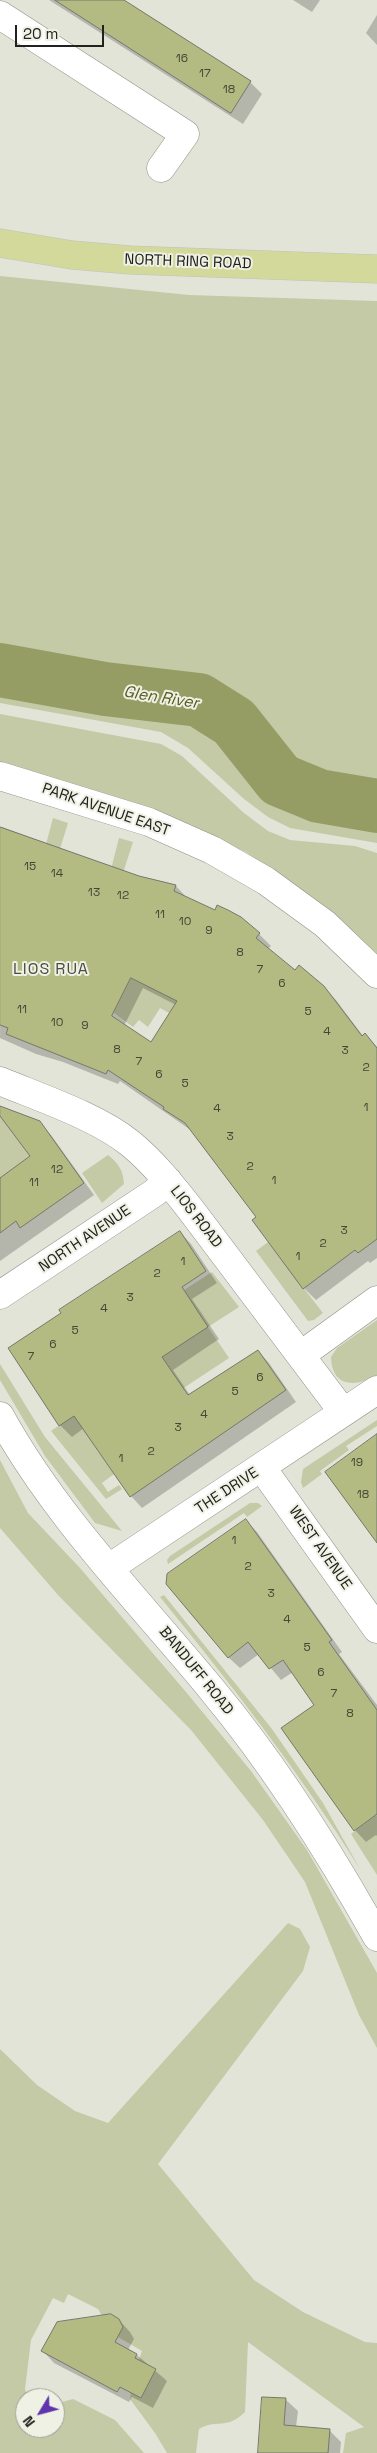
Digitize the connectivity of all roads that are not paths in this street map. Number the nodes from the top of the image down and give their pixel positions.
1 (0, 15) edge
2 (161, 168) dead end
3 (0, 243) edge
4 (377, 269) edge
5 (0, 776) edge
6 (377, 974) edge
7 (0, 1081) edge
8 (168, 1181) junction
9 (0, 1295) edge
10 (377, 1300) edge
11 (301, 1355) junction
12 (377, 1390) edge
13 (343, 1412) junction
14 (0, 1416) edge
15 (262, 1468) junction
16 (109, 1568) junction
17 (377, 1629) edge
18 (377, 1937) edge

1 - 2 street
3 - 4 main road, NORTH RING ROAD
5 - 6 street, PARK AVENUE EAST
7 - 8 street, LIOS ROAD
8 - 9 street, NORTH AVENUE
8 - 11 street, LIOS ROAD
10 - 11 street
11 - 13 street, LIOS ROAD
12 - 13 street, THE DRIVE
13 - 15 street, THE DRIVE
14 - 16 street, BANDUFF ROAD
15 - 16 street, THE DRIVE
15 - 17 street, WEST AVENUE
16 - 18 street, BANDUFF ROAD

